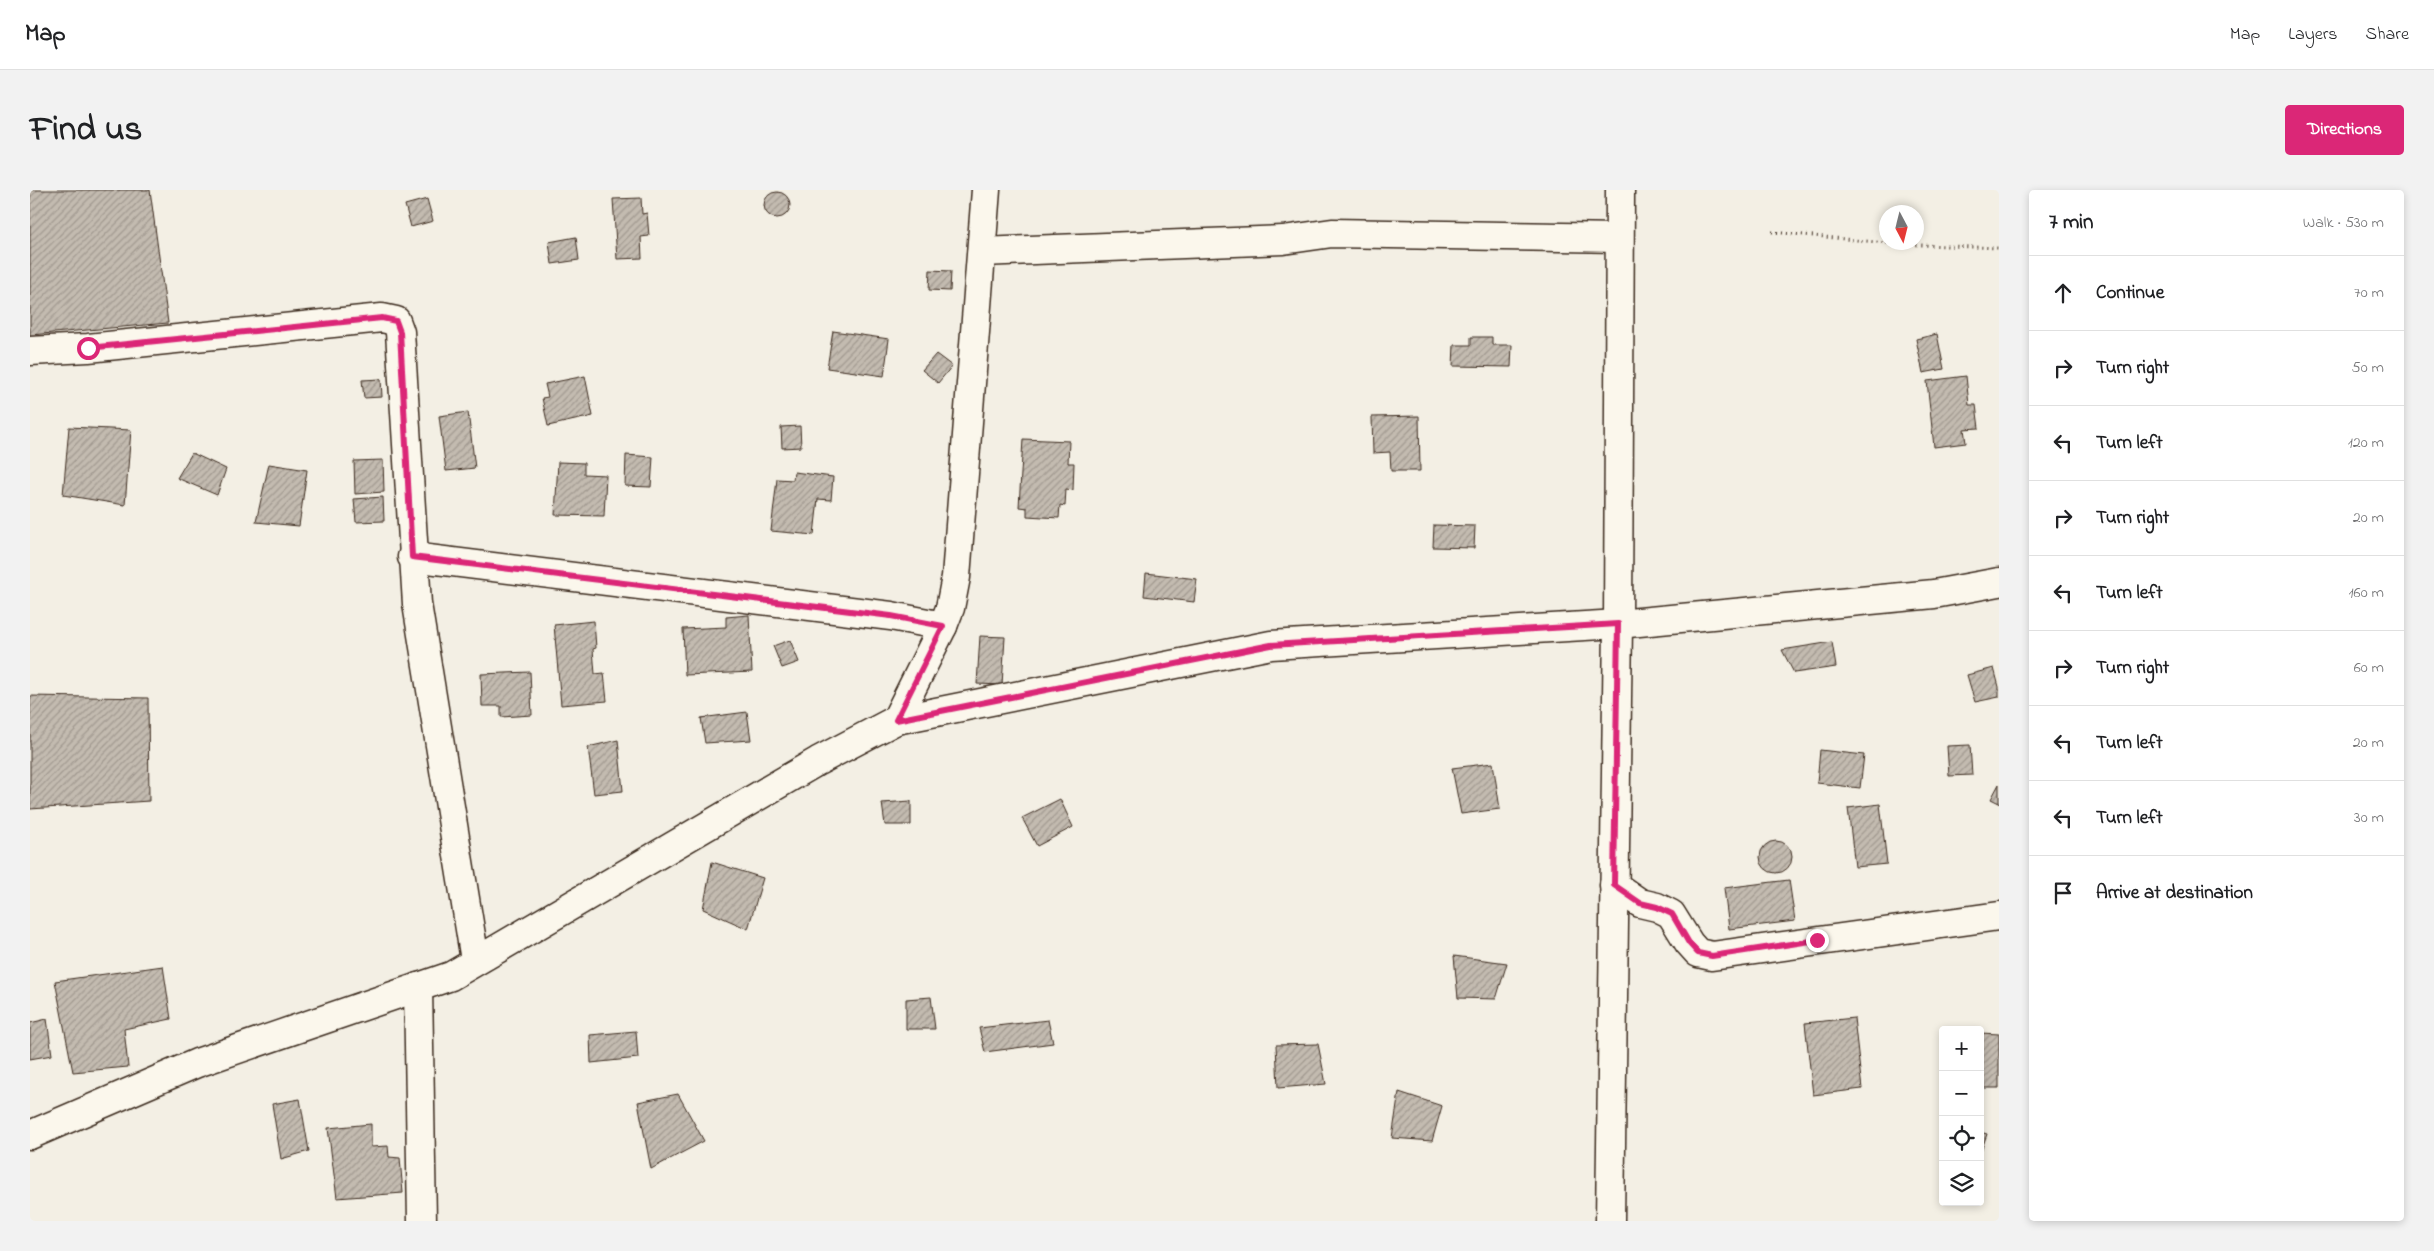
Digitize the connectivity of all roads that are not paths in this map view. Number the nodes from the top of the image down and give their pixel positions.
1 (986, 190) edge
2 (1620, 190) edge
3 (1619, 238) junction
4 (982, 252) junction
5 (30, 352) edge
6 (412, 557) junction
7 (1999, 582) edge
8 (1618, 624) junction
9 (943, 626) junction
10 (896, 720) junction
11 (1614, 885) junction
12 (1999, 916) edge
13 (475, 960) junction
14 (418, 987) junction
15 (30, 1135) edge
16 (422, 1221) edge
17 (1610, 1221) edge

1 - 4 street
2 - 3 street
3 - 4 street
3 - 8 street
4 - 9 street
5 - 6 street
6 - 9 street
6 - 13 street
7 - 8 street
8 - 10 street
8 - 11 street
9 - 10 street
10 - 13 street
11 - 12 street
11 - 17 street
13 - 14 street
14 - 15 street
14 - 16 street

